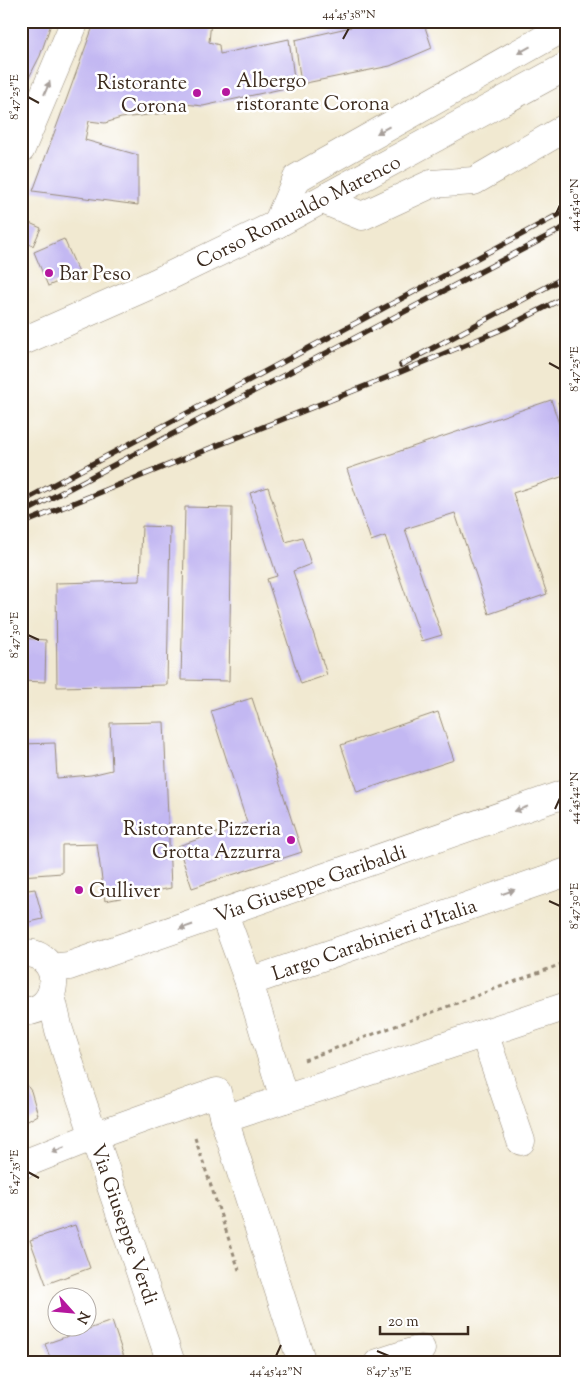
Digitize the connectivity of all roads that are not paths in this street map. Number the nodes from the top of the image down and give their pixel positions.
1 (74, 21) edge
2 (567, 26) edge
3 (567, 66) edge
4 (567, 127) edge
5 (21, 149) edge
6 (323, 200) junction
7 (277, 224) junction
8 (21, 342) edge
9 (567, 793) edge
10 (567, 872) edge
11 (224, 914) junction
12 (21, 953) edge
13 (51, 968) junction
14 (249, 982) junction
15 (51, 995) junction
16 (567, 1006) edge
17 (23, 1012) edge
18 (484, 1033) junction
19 (77, 1086) junction
20 (284, 1098) junction
21 (224, 1119) junction
22 (94, 1136) junction
23 (521, 1141) dead end
24 (21, 1165) edge
25 (421, 1349) dead end
26 (171, 1363) edge
27 (302, 1363) edge
28 (378, 1363) edge

5 -> 1 street
2 -> 7 street
3 - 6 street, Corso Romualdo Marenco
4 - 6 street
6 - 7 street, Corso Romualdo Marenco
7 - 8 street, Corso Romualdo Marenco
9 -> 11 street, Via Giuseppe Garibaldi
14 -> 10 street, Largo Carabinieri d'Italia
11 -> 13 street, Via Giuseppe Garibaldi
11 - 14 street, Largo Carabinieri d'Italia
12 - 13 street
13 - 15 street, Via Giuseppe Verdi
14 - 20 street
15 - 17 street, Via Giuseppe Verdi
15 - 19 street, Via Giuseppe Verdi
16 - 18 street
17 - 19 street, Via Giuseppe Verdi
18 - 20 street
18 - 23 street
19 - 22 street, Via Giuseppe Verdi
20 - 21 street
21 - 22 street
21 - 27 street
22 -> 24 street
22 - 26 street, Via Giuseppe Verdi
25 - 28 street

